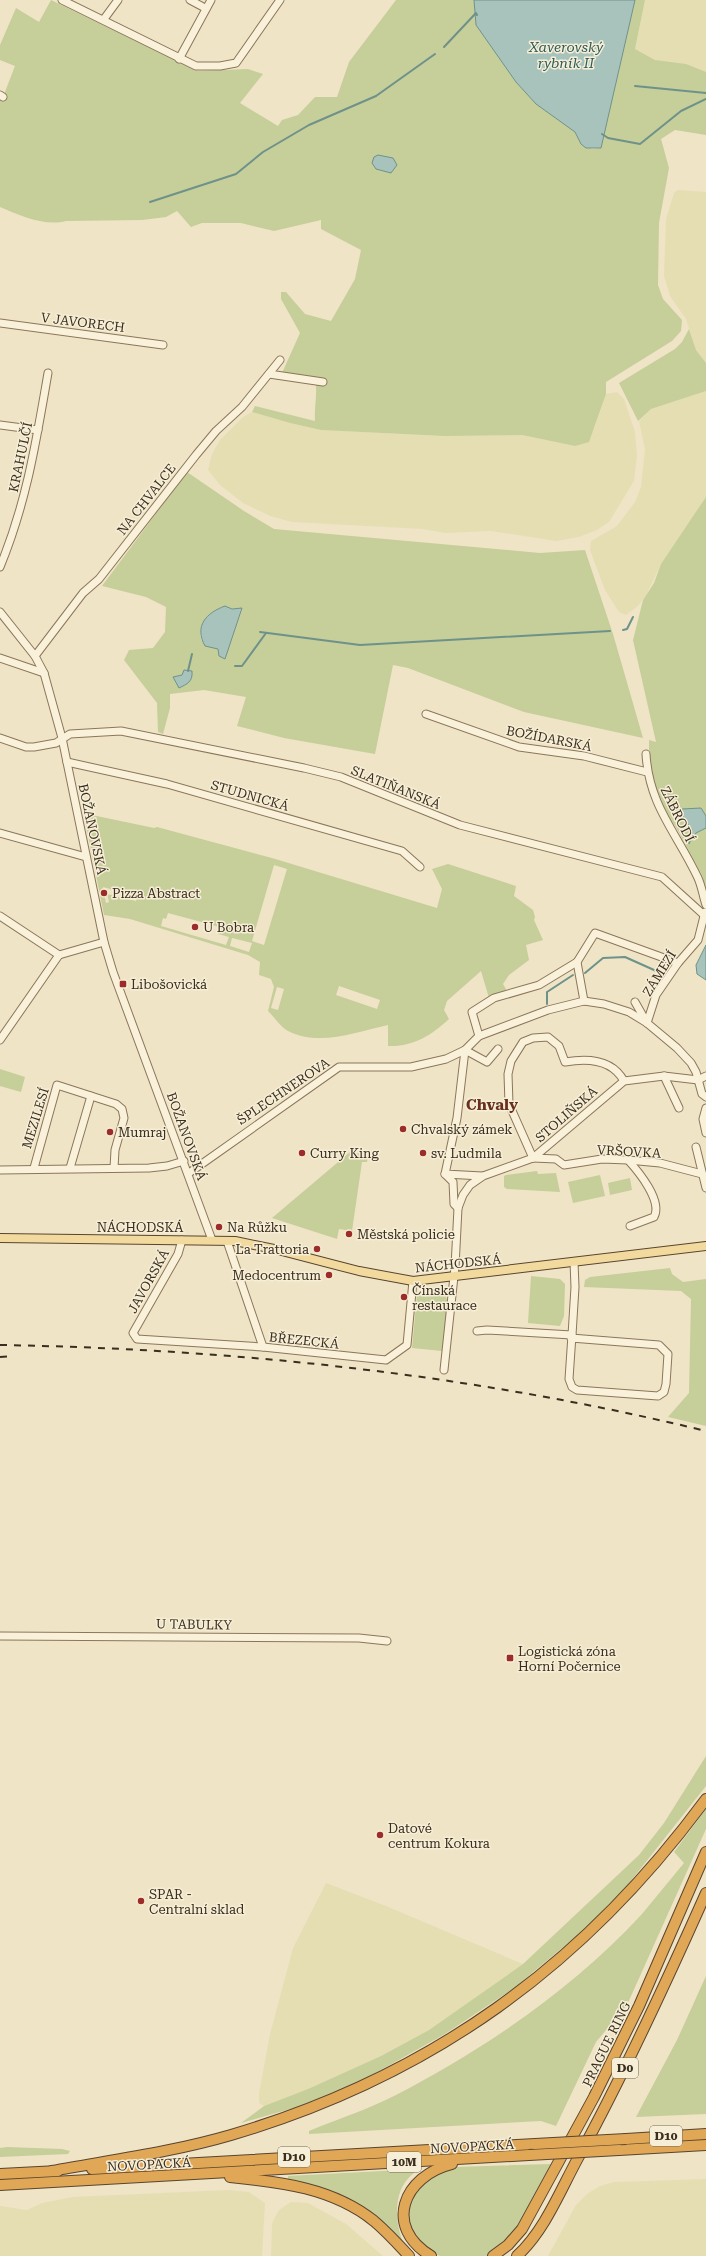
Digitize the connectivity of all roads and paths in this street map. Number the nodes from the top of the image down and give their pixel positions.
1 (62, 0) edge
2 (118, 0) edge
3 (190, 0) edge
4 (211, 0) edge
5 (280, 0) edge
6 (205, 8) junction
7 (104, 20) junction
8 (179, 59) junction
9 (0, 323) edge
10 (163, 345) dead end
11 (280, 360) dead end
12 (48, 373) dead end
13 (269, 374) junction
14 (323, 382) dead end
15 (0, 425) edge
16 (38, 430) junction
17 (0, 566) edge
18 (0, 612) edge
19 (36, 656) junction
20 (0, 658) edge
21 (44, 673) junction
22 (426, 714) dead end
23 (62, 738) junction
24 (1, 741) edge
25 (646, 754) dead end
26 (67, 762) junction
27 (647, 772) junction
28 (0, 833) edge
29 (86, 857) junction
30 (420, 867) dead end
31 (706, 905) edge
32 (706, 914) edge
33 (0, 916) edge
34 (104, 942) junction
35 (59, 955) junction
36 (577, 962) junction
37 (678, 963) junction
38 (584, 1001) junction
39 (636, 1002) dead end
40 (647, 1023) junction
41 (479, 1036) junction
42 (0, 1040) edge
43 (498, 1049) dead end
44 (465, 1050) junction
45 (664, 1076) junction
46 (706, 1076) edge
47 (698, 1080) junction
48 (624, 1081) junction
49 (91, 1096) junction
50 (706, 1097) edge
51 (679, 1108) dead end
52 (706, 1108) edge
53 (706, 1133) edge
54 (696, 1147) dead end
55 (533, 1158) junction
56 (628, 1160) junction
57 (184, 1161) junction
58 (34, 1168) junction
59 (70, 1168) junction
60 (114, 1168) junction
61 (0, 1170) edge
62 (189, 1173) junction
63 (444, 1174) junction
64 (702, 1174) junction
65 (482, 1176) junction
66 (706, 1188) edge
67 (458, 1208) junction
68 (630, 1226) dead end
69 (0, 1238) edge
70 (182, 1240) junction
71 (212, 1240) junction
72 (227, 1241) junction
73 (706, 1246) edge
74 (574, 1262) junction
75 (454, 1277) junction
76 (413, 1281) junction
77 (477, 1332) dead end
78 (133, 1333) joint
79 (571, 1336) junction
80 (262, 1347) junction
81 (444, 1370) dead end
82 (0, 1636) edge
83 (387, 1641) dead end
84 (706, 1799) edge
85 (706, 1852) edge
86 (706, 1893) edge
87 (706, 2134) edge
88 (706, 2145) edge
89 (476, 2158) junction
90 (52, 2171) junction
91 (0, 2174) edge
92 (194, 2174) junction
93 (0, 2185) edge
94 (409, 2256) edge
95 (431, 2256) edge
96 (493, 2256) edge
97 (518, 2256) edge

1 - 7 street
2 - 7 street
3 - 6 street
4 - 6 street
5 - 8 street
6 - 8 street
7 - 8 street
9 - 10 street, V JAVORECH
11 - 13 street, NA CHVALCE
12 - 16 street, KRAHULČÍ
13 - 14 street
13 - 19 street, NA CHVALCE
15 - 16 street
16 - 17 street, KRAHULČÍ
18 - 19 street, BOŽANOVSKÁ
19 - 21 street, BOŽANOVSKÁ
20 - 21 street
21 - 23 street, BOŽANOVSKÁ
22 - 27 street, BOŽÍDARSKÁ
23 - 24 street, SLATIŇANSKÁ
23 - 26 street, BOŽANOVSKÁ
23 - 32 street, SLATIŇANSKÁ
25 - 27 street, ZÁBRODÍ
26 - 29 street, BOŽANOVSKÁ
26 - 30 street, STUDNICKÁ
27 - 31 street, ZÁBRODÍ
28 - 29 street
29 - 34 street, BOŽANOVSKÁ
32 - 37 street, ZÁMEZÍ
33 - 35 street
34 - 35 street
34 - 57 street, BOŽANOVSKÁ
35 - 42 street
36 - 37 street
36 - 38 street
36 - 41 street
37 - 40 street, ZÁMEZÍ
38 - 40 street, ŠPLECHNEROVA
38 - 41 street, ŠPLECHNEROVA
39 - 40 street, ZÁMEZÍ
40 - 47 street, ŠPLECHNEROVA
41 - 44 street, ŠPLECHNEROVA
43 - 44 street
44 - 62 street, ŠPLECHNEROVA
44 - 63 street
45 - 47 street
45 - 48 street
45 - 51 street
46 - 47 street
47 - 50 street, ŠPLECHNEROVA
48 - 55 street, STOLIŇSKÁ
48 - 55 street
49 - 58 street, MEZILESÍ
49 - 59 street
49 - 60 street, MEZILESÍ
52 - 53 street
54 - 64 street
55 - 56 street, VRŠOVKA
55 - 65 street, STOLIŇSKÁ
56 - 64 street, VRŠOVKA
56 - 68 street
57 - 60 street, MEZILESÍ
57 - 62 street, BOŽANOVSKÁ
58 - 59 street, MEZILESÍ
58 - 61 street, MEZILESÍ
59 - 60 street, MEZILESÍ
62 - 71 street, BOŽANOVSKÁ
63 - 65 street
63 - 67 street, STOLIŇSKÁ
64 - 66 street
65 - 67 street, STOLIŇSKÁ
67 - 75 street, STOLIŇSKÁ
69 - 70 main road, NÁCHODSKÁ
70 - 71 main road, NÁCHODSKÁ
70 - 78 street, JAVORSKÁ
71 - 72 main road, NÁCHODSKÁ
72 - 76 main road, NÁCHODSKÁ
72 - 80 street
73 - 74 main road, NÁCHODSKÁ
74 - 75 main road, NÁCHODSKÁ
74 - 79 street
75 - 76 main road, NÁCHODSKÁ
75 - 81 street, STOLIŇSKÁ
76 - 80 street, BŘEZECKÁ
77 - 79 street
78 - 80 street, BŘEZECKÁ
79 - 79 street
82 - 83 street, U TABULKY
84 - 90 highway
85 - 96 highway, PRAGUE RING
86 - 97 highway, PRAGUE RING / D0
87 - 90 highway, NOVOPACKÁ / D10, bridge
88 - 89 highway, NOVOPACKÁ / 10M, bridge
89 - 92 highway, NOVOPACKÁ / 10M
89 - 95 highway
90 - 91 highway, NOVOPACKÁ / D10
92 - 93 highway, NOVOPACKÁ
92 - 94 highway

